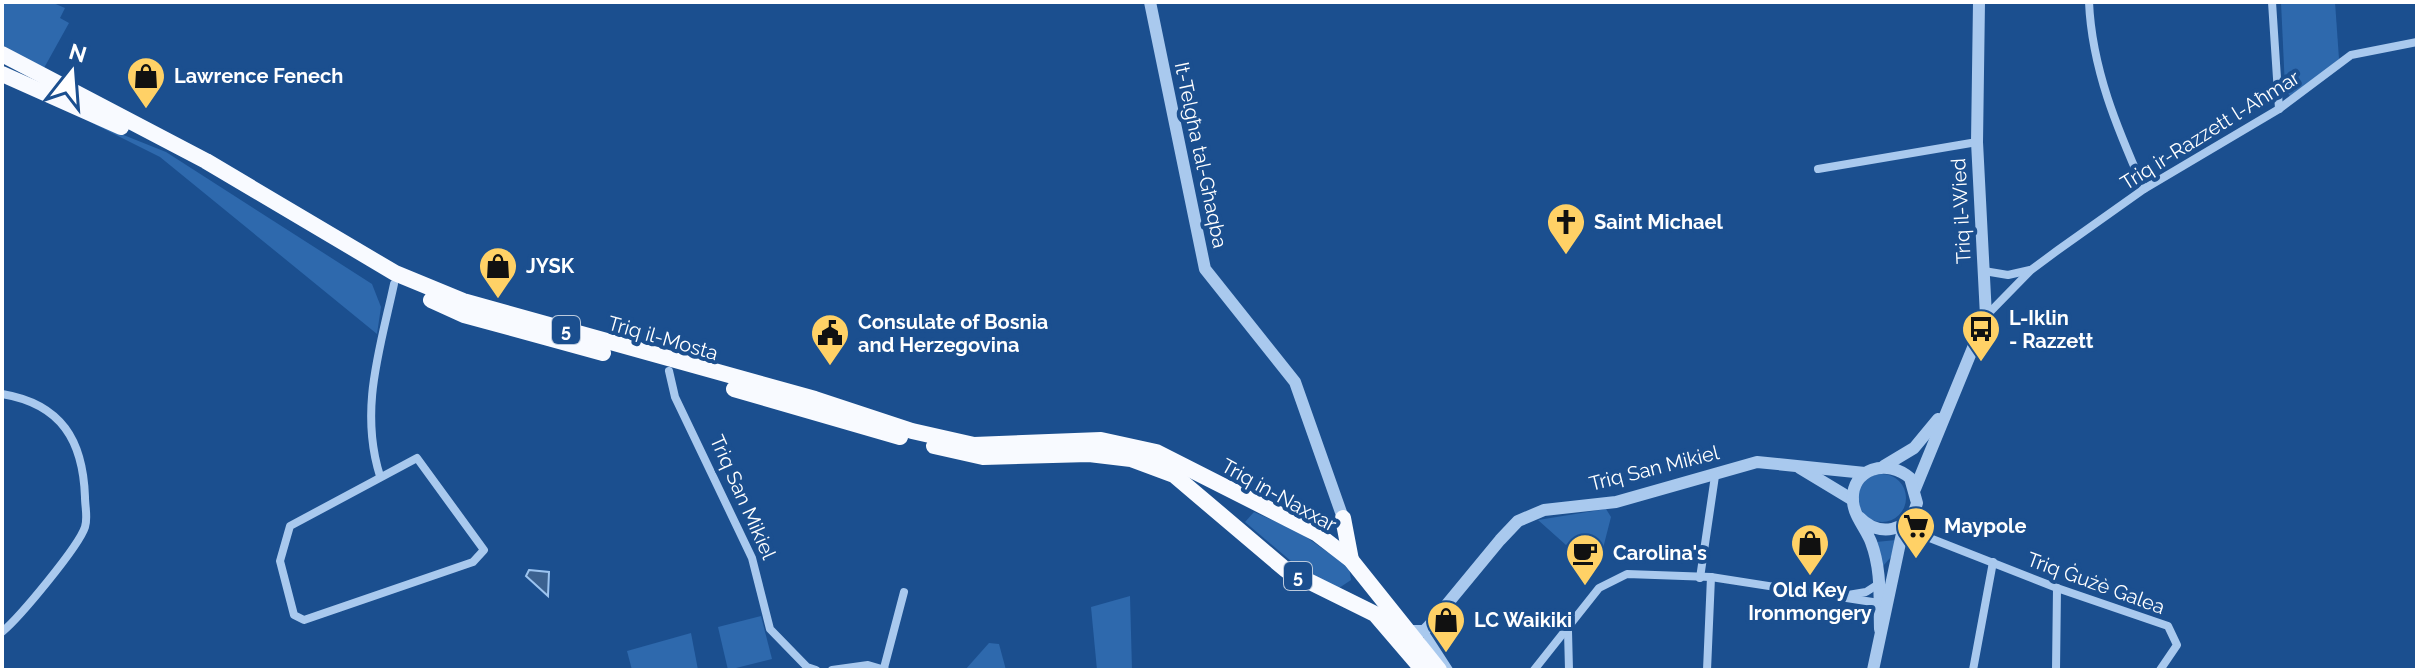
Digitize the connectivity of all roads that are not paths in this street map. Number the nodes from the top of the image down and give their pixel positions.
1 (1150, 2) edge
2 (1979, 2) edge
3 (2089, 2) edge
4 (2272, 2) edge
5 (2417, 42) edge
6 (2, 54) edge
7 (2, 74) edge
8 (2279, 109) junction
9 (1977, 142) junction
10 (1818, 169) dead end
11 (2144, 189) junction
12 (2031, 270) junction
13 (1984, 271) junction
14 (394, 284) junction
15 (1986, 316) junction
16 (669, 371) junction
17 (2, 394) edge
18 (1946, 409) junction
19 (1794, 465) junction
20 (1884, 466) junction
21 (1175, 468) junction
22 (1865, 473) junction
23 (380, 476) junction
24 (1715, 476) junction
25 (1915, 489) junction
26 (1248, 499) junction
27 (1853, 500) junction
28 (1859, 517) junction
29 (1343, 518) junction
30 (1906, 523) junction
31 (1236, 527) junction
32 (1316, 533) junction
33 (1993, 562) junction
34 (1354, 564) junction
35 (1711, 577) junction
36 (1700, 578) junction
37 (1881, 583) junction
38 (2057, 588) junction
39 (904, 592) dead end
40 (1840, 596) junction
41 (1343, 597) junction
42 (1879, 603) junction
43 (1880, 629) junction
44 (1568, 630) junction
45 (2, 632) edge
46 (1426, 636) junction
47 (885, 669) edge
48 (816, 670) edge
49 (832, 670) edge
50 (1423, 670) edge
51 (1439, 670) edge
52 (1449, 670) edge
53 (1534, 670) edge
54 (1569, 670) edge
55 (1707, 670) edge
56 (1873, 670) edge
57 (1973, 670) edge
58 (2056, 670) edge
59 (2160, 670) edge

1 - 29 street, It-Telgħa tal-Għaqba
2 - 9 street, Triq il-Wied
3 - 11 street
4 - 8 street
5 - 8 street, Triq ir-Razzett l-Aħmar
6 - 21 highway, Triq il-Mosta / 5
7 - 14 highway, Triq il-Mosta / 5
8 - 11 street, Triq ir-Razzett l-Aħmar
9 - 10 street
9 - 13 street, Triq il-Wied
11 - 12 street, Triq ir-Razzett l-Aħmar
12 - 13 street
12 - 15 street, Triq ir-Razzett l-Aħmar
13 - 15 street, Triq il-Wied
14 - 16 highway, Triq il-Mosta / 5
14 - 23 street
15 - 18 street, Triq il-Wied
16 - 21 highway, Triq il-Mosta / 5
16 - 48 street, Triq San Mikiel
17 - 45 street
18 - 20 street, Triq il-Wied
18 - 25 street, Triq il-Wied
19 - 22 street, Triq San Mikiel
19 - 24 street, Triq San Mikiel
19 - 27 street, Triq San Mikiel
20 - 22 street
20 - 25 street
21 - 26 highway, Triq in-Naxxar / 5
21 - 31 highway, Triq in-Naxxar / 5
22 - 27 street
23 - 23 street
24 - 36 street
24 - 46 street, Triq San Mikiel
25 - 30 street
26 - 31 highway
26 - 32 highway, Triq in-Naxxar / 5
27 - 28 street
28 - 30 street
28 - 37 street
29 - 32 highway
29 - 34 highway
30 - 33 street, Triq Ġużè Galea
30 - 43 street
31 - 41 highway, Triq in-Naxxar / 5
32 - 34 highway, Triq in-Naxxar / 5
33 - 38 street, Triq Ġużè Galea
33 - 57 street
34 - 41 highway
34 - 46 highway, Triq in-Naxxar / 5
35 - 36 street
35 - 40 street
35 - 55 street
36 - 44 street
37 - 40 street
37 - 42 street
38 - 58 street
38 - 59 street, Triq Ġużè Galea
39 - 47 street
40 - 42 street
41 - 50 highway, Triq in-Naxxar / 5
42 - 43 street
43 - 56 street
44 - 53 street
44 - 54 street
46 - 51 highway, Triq in-Naxxar / 5
46 - 52 street, Triq in-Naxxar
47 - 49 street

